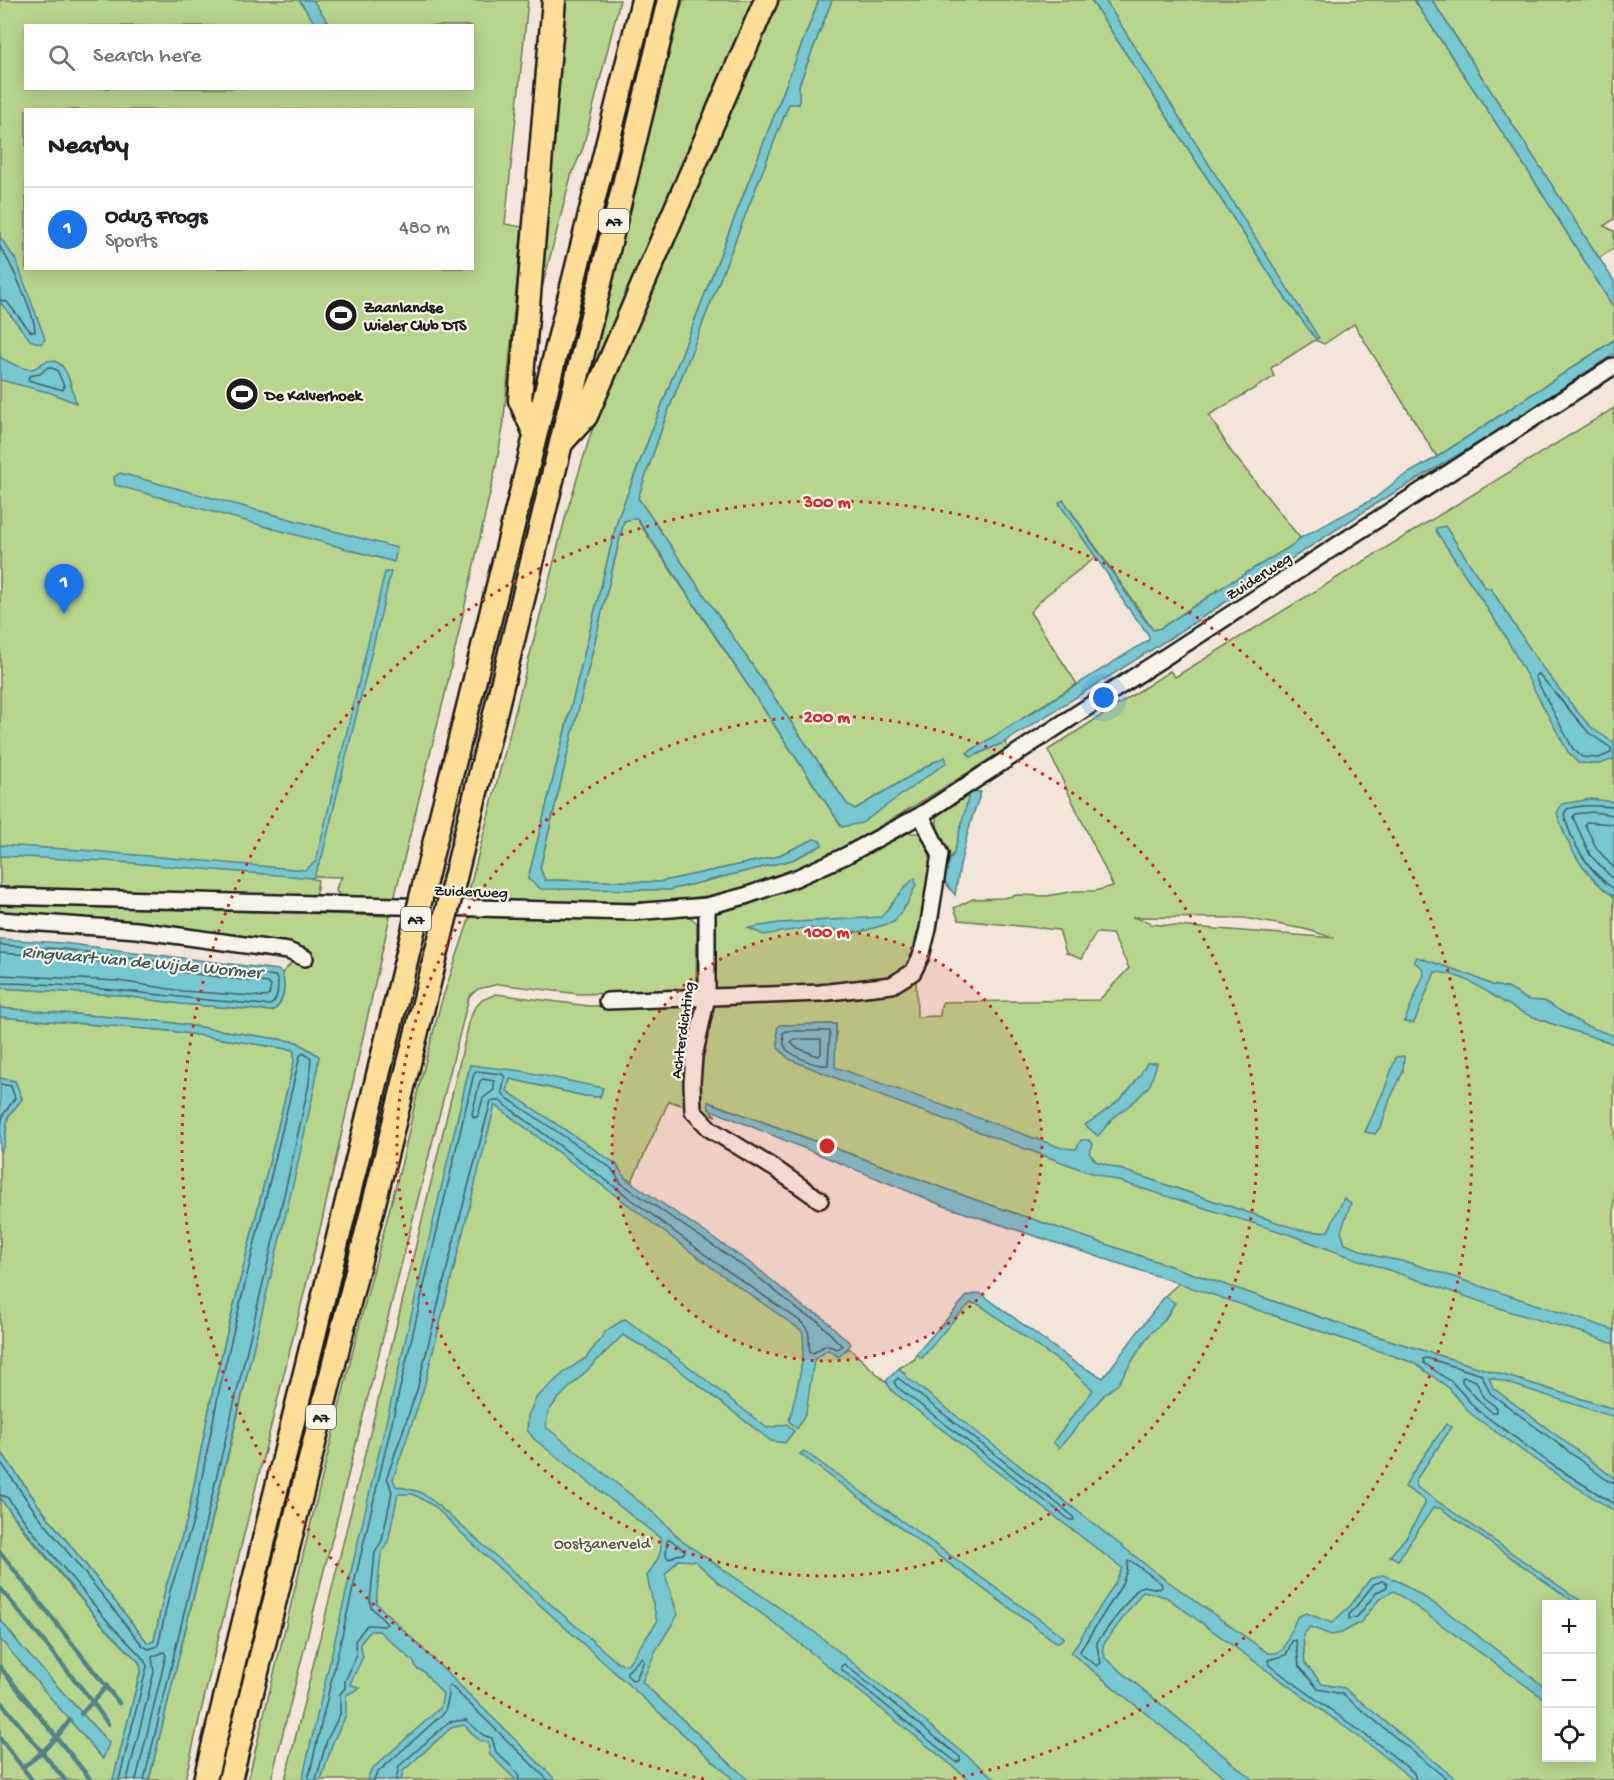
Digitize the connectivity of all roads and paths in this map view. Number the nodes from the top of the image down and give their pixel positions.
1 (554, 0) edge
2 (643, 0) edge
3 (669, 0) edge
4 (766, 0) edge
5 (1614, 366) edge
6 (535, 434) junction
7 (561, 443) junction
8 (921, 814) junction
9 (0, 896) edge
10 (707, 906) junction
11 (0, 920) edge
12 (305, 958) dead end
13 (707, 997) junction
14 (607, 1001) dead end
15 (820, 1200) dead end
16 (205, 1780) edge
17 (230, 1780) edge

1 - 6 highway
2 - 6 highway, A7
3 - 7 highway, A7
4 - 7 highway, A7
5 - 8 street, Zuiderweg
6 - 16 highway, A7, bridge
7 - 17 highway, A7, bridge
8 - 10 street, Zuiderweg
8 - 13 street
9 - 10 street, Zuiderweg
10 - 13 street, Achterdichting
11 - 12 street
13 - 14 street
13 - 15 street, Achterdichting

